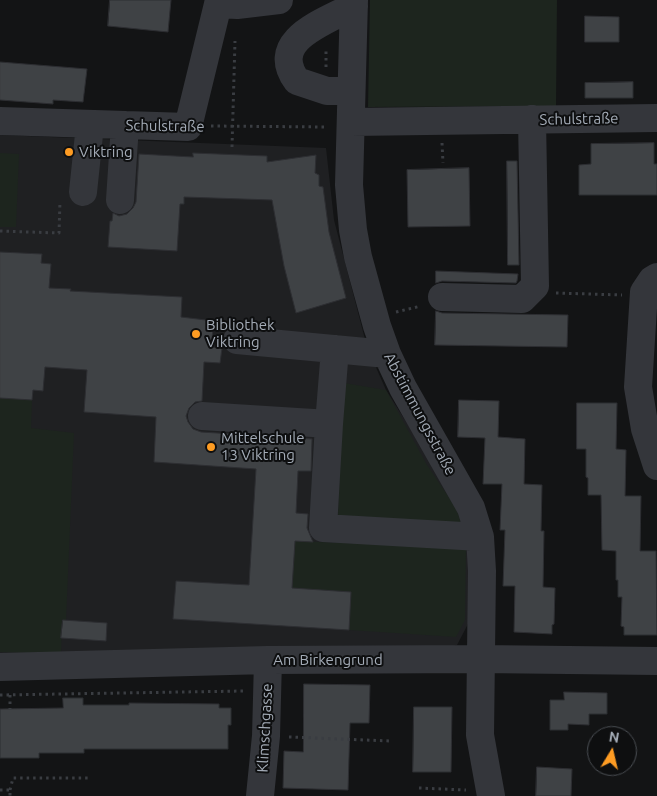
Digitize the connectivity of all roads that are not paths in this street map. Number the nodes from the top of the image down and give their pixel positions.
1 (279, 0) edge
2 (225, 3) edge
3 (354, 3) edge
4 (351, 91) junction
5 (657, 118) edge
6 (532, 119) junction
7 (0, 121) edge
8 (90, 125) junction
9 (125, 125) junction
10 (340, 125) junction
11 (83, 192) road end
12 (120, 200) dead end
13 (650, 287) edge
14 (442, 297) road end
15 (237, 340) dead end
16 (335, 349) junction
17 (387, 354) junction
18 (202, 416) dead end
19 (330, 424) junction
20 (657, 466) edge
21 (480, 537) junction
22 (480, 659) junction
23 (268, 660) junction
24 (657, 662) edge
25 (0, 667) edge
26 (490, 794) edge
27 (260, 796) edge

1 - 2 street
2 - 9 street, Schulstraße
3 - 4 street, Abstimmungsstraße
3 - 4 street
4 - 10 street, Abstimmungsstraße
5 - 6 street, Schulstraße
6 - 10 street, Schulstraße
6 - 14 street
7 - 8 street, Schulstraße
8 - 9 street, Schulstraße
8 - 11 street
9 - 12 street
10 - 17 street, Abstimmungsstraße
13 - 20 street
15 - 16 street
16 - 17 street
16 - 19 street
17 - 21 street, Abstimmungsstraße
18 - 19 street
19 - 21 street
21 - 22 street, Abstimmungsstraße
22 - 23 street, Am Birkengrund
22 - 24 street, Am Birkengrund
22 - 26 street, Abstimmungsstraße
23 - 25 street, Am Birkengrund
23 - 27 street, Klimschgasse

